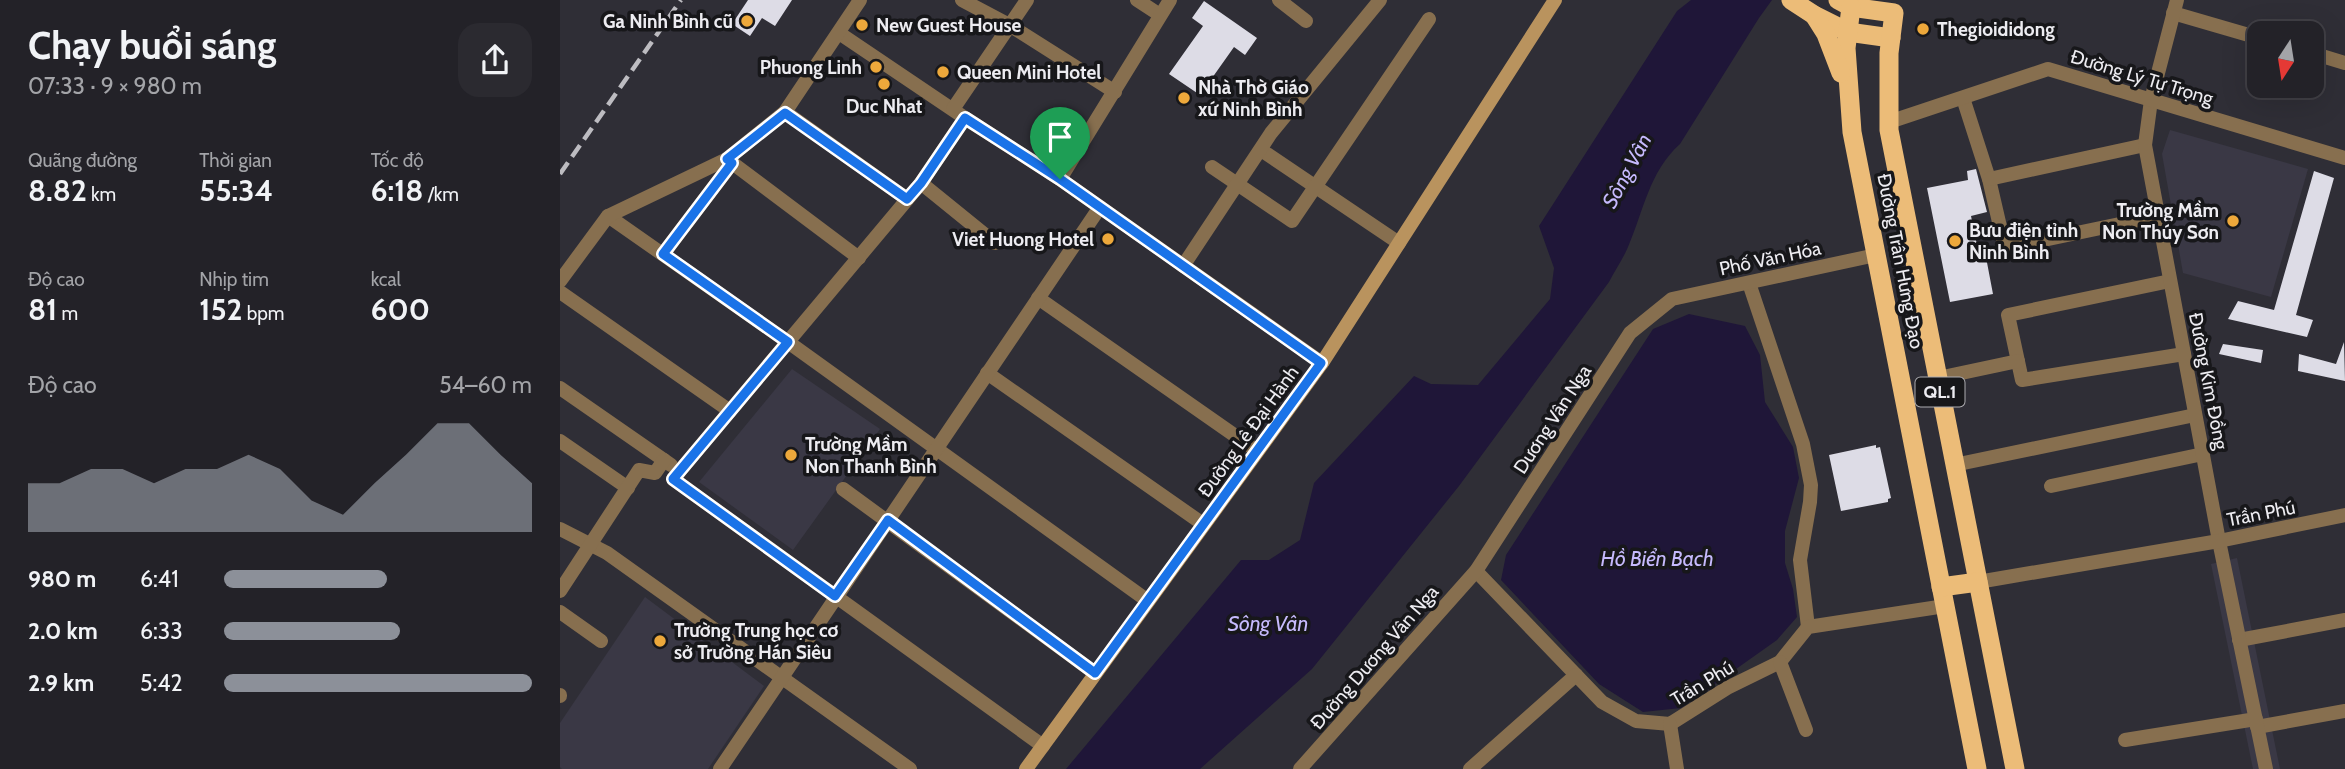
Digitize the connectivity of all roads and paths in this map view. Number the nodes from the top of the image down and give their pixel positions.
1 (860, 0) edge
2 (962, 0) edge
3 (1027, 0) edge
4 (1137, 0) edge
5 (1170, 0) edge
6 (1279, 0) edge
7 (1380, 0) edge
8 (1555, 0) edge
9 (1791, 0) edge
10 (1845, 3) edge
11 (2175, 6) edge
12 (1160, 15) junction
13 (1814, 15) junction
14 (1429, 19) dead end
15 (1306, 20) dead end
16 (1011, 26) junction
17 (1848, 32) junction
18 (839, 33) junction
19 (2247, 33) edge
20 (1891, 38) junction
21 (2324, 57) edge
22 (2345, 63) edge
23 (1115, 92) junction
24 (1963, 97) junction
25 (2151, 100) junction
26 (785, 113) junction
27 (959, 113) junction
28 (1889, 122) junction
29 (1852, 132) junction
30 (2145, 145) junction
31 (1261, 150) junction
32 (2345, 158) edge
33 (730, 161) junction
34 (1212, 167) dead end
35 (1060, 179) junction
36 (1989, 179) junction
37 (921, 183) junction
38 (1239, 184) junction
39 (1315, 187) junction
40 (907, 199) junction
41 (1100, 207) junction
42 (608, 216) junction
43 (2158, 216) junction
44 (995, 243) dead end
45 (1399, 243) junction
46 (663, 254) junction
47 (1876, 255) junction
48 (859, 258) junction
49 (1183, 266) junction
50 (560, 281) edge
51 (2170, 281) junction
52 (1749, 283) junction
53 (560, 292) edge
54 (1038, 298) junction
55 (1672, 299) joint
56 (788, 342) junction
57 (2184, 354) junction
58 (2018, 361) junction
59 (1321, 363) junction
60 (988, 373) junction
61 (1938, 378) junction
62 (560, 388) edge
63 (730, 411) junction
64 (2195, 415) junction
65 (560, 441) edge
66 (937, 448) junction
67 (1257, 451) junction
68 (2203, 454) junction
69 (664, 460) junction
70 (1954, 465) junction
71 (680, 471) junction
72 (2051, 486) dead end
73 (628, 488) junction
74 (843, 489) dead end
75 (2345, 515) edge
76 (888, 520) junction
77 (1203, 524) junction
78 (560, 529) edge
79 (2219, 541) junction
80 (592, 545) junction
81 (1476, 571) junction
82 (1978, 582) junction
83 (560, 591) edge
84 (835, 596) junction
85 (1943, 597) junction
86 (1147, 601) junction
87 (560, 612) edge
88 (2345, 620) edge
89 (1808, 627) junction
90 (2239, 640) junction
91 (601, 641) dead end
92 (1780, 662) junction
93 (1095, 673) junction
94 (1576, 675) junction
95 (782, 677) junction
96 (2345, 711) edge
97 (2257, 723) junction
98 (1670, 724) junction
99 (1806, 730) dead end
100 (2125, 740) dead end
101 (1042, 746) junction
102 (720, 769) edge
103 (910, 769) edge
104 (1026, 769) edge
105 (1300, 769) edge
106 (1470, 769) edge
107 (1677, 769) edge
108 (1978, 769) edge
109 (2015, 769) edge
110 (2266, 769) edge

1 - 18 street
2 - 16 street
3 - 16 street
4 - 12 street
5 - 12 street
6 - 15 street
7 - 31 street
8 - 45 main road, Đường Lê Đại Hành
9 - 13 highway
10 - 17 highway, Đường Trân Hưng Đạo / QL.1
10 - 20 highway, Đường Trân Hưng Đạo / QL.1
11 - 19 street
11 - 25 street, Đường Kim Đồng
12 - 23 street
13 - 17 highway
13 - 29 highway
14 - 39 street
16 - 23 street
16 - 27 street
17 - 20 highway
17 - 29 highway, Đường Trân Hưng Đạo / QL.1
18 - 26 street
18 - 27 street
20 - 28 highway, Đường Trân Hưng Đạo / QL.1
21 - 22 street
23 - 35 street
24 - 25 street, Đường Lý Tự Trọng
24 - 28 street, Đường Lý Tự Trọng
24 - 36 street
25 - 30 street, Đường Kim Đồng
25 - 32 street, Đường Lý Tự Trọng
26 - 33 street
26 - 40 street
27 - 35 street
27 - 37 street
28 - 61 highway, Đường Trân Hưng Đạo / QL.1
29 - 47 highway, Đường Trân Hưng Đạo / QL.1
30 - 36 street
30 - 43 street, Đường Kim Đồng
31 - 38 street
31 - 39 street
33 - 42 street
33 - 46 street
33 - 48 street
34 - 38 street
35 - 41 street
36 - 43 street
37 - 40 street
37 - 44 street
38 - 39 street
38 - 49 street
39 - 45 street
40 - 48 street
41 - 49 street
41 - 54 street
42 - 46 street
42 - 50 street
43 - 51 street, Đường Kim Đồng
45 - 59 main road, Đường Lê Đại Hành
46 - 56 street
47 - 52 street, Phố Văn Hóa
47 - 85 highway, Đường Trân Hưng Đạo / QL.1
48 - 56 street
49 - 59 street
51 - 57 street, Đường Kim Đồng
51 - 58 street
52 - 55 street, Phố Văn Hóa
52 - 89 street
53 - 63 street
54 - 60 street
54 - 67 street
55 - 81 street, Dương Vân Nga
56 - 63 street
56 - 66 street
57 - 58 street
57 - 64 street, Đường Kim Đồng
58 - 61 street
59 - 67 main road, Đường Lê Đại Hành
60 - 66 street
60 - 77 street
61 - 70 highway, Đường Trân Hưng Đạo / QL.1
62 - 69 street
63 - 71 street
64 - 68 street, Đường Kim Đồng
64 - 70 street
65 - 73 street
66 - 76 street
66 - 86 street
67 - 77 main road, Đường Lê Đại Hành
68 - 72 street
68 - 79 street, Đường Kim Đồng
69 - 71 street
69 - 73 street
70 - 82 highway, Đường Trân Hưng Đạo / QL.1
71 - 84 street
73 - 80 street
74 - 76 street
75 - 79 street, Trần Phú
76 - 84 street
76 - 93 street
77 - 86 main road, Đường Lê Đại Hành
78 - 80 street
79 - 82 street, Trần Phú
79 - 90 street, Đường Kim Đồng
80 - 83 street
80 - 95 street
81 - 94 street, Trần Phú
81 - 105 street, Đường Dương Vân Nga
82 - 85 highway
82 - 109 highway, Đường Trân Hưng Đạo / QL.1
84 - 95 street
84 - 101 street
85 - 89 street
85 - 108 highway, Đường Trân Hưng Đạo / QL.1
86 - 93 main road, Đường Lê Đại Hành
87 - 91 street
88 - 90 street
89 - 92 street, Trần Phú
90 - 97 street, Đường Kim Đồng
92 - 98 street, Trần Phú
92 - 99 street
93 - 101 main road, Đường Lê Đại Hành
94 - 98 street, Trần Phú
94 - 106 street
95 - 102 street
95 - 103 street
96 - 97 street
97 - 100 street
97 - 110 street, Đường Kim Đồng
98 - 107 street
101 - 104 main road, Đường Lê Đại Hành

